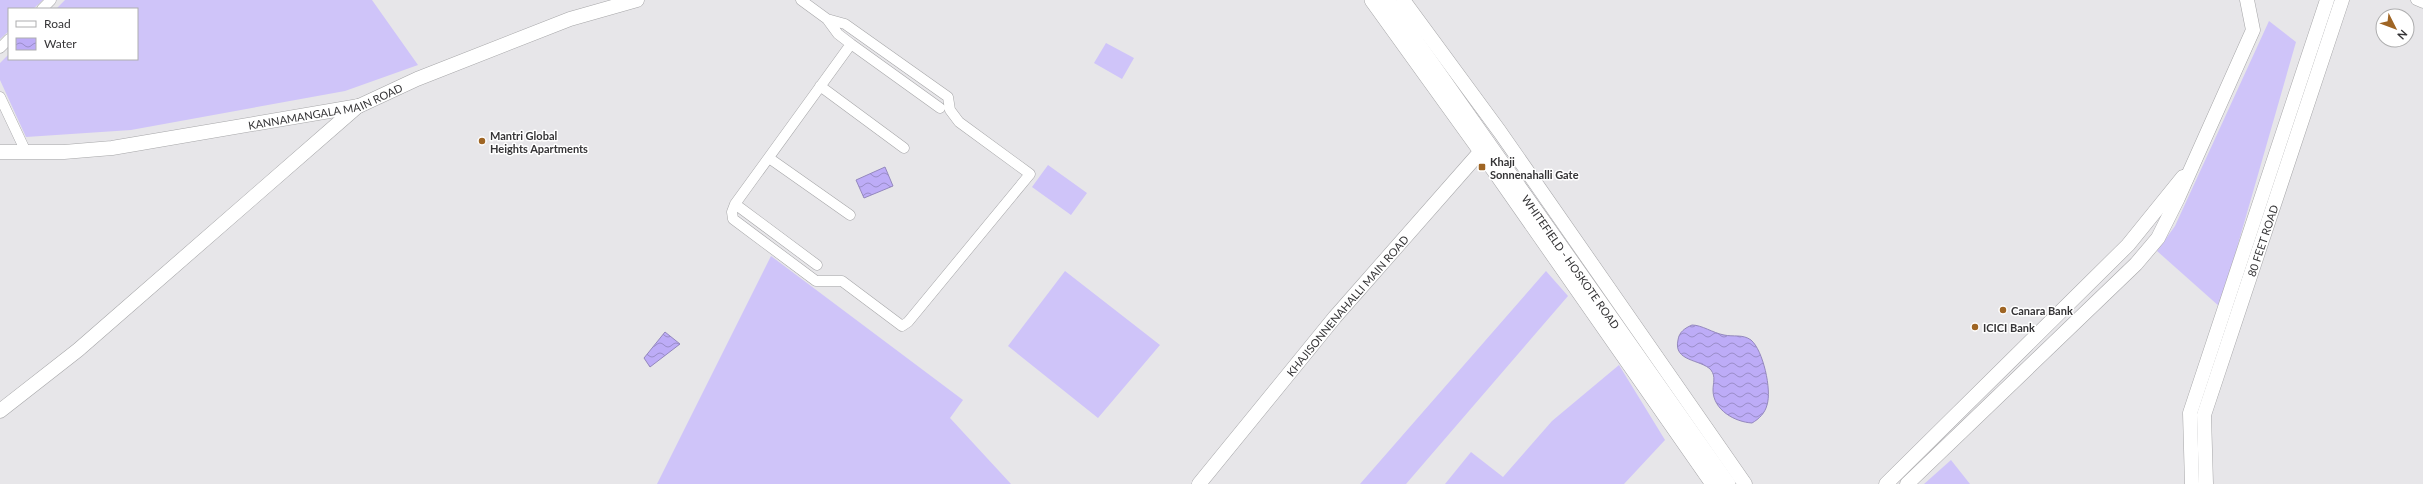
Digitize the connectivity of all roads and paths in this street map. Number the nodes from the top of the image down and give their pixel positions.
1 (51, 0) edge
2 (637, 0) edge
3 (801, 0) edge
4 (1372, 0) edge
5 (1387, 0) edge
6 (1404, 0) edge
7 (2247, 0) edge
8 (2327, 0) edge
9 (2342, 0) edge
10 (2416, 0) edge
11 (2423, 2) edge
12 (43, 8) edge
13 (827, 19) junction
14 (8, 41) edge
15 (851, 44) junction
16 (0, 48) edge
17 (820, 86) junction
18 (0, 97) edge
19 (358, 106) junction
20 (940, 108) dead end
21 (1500, 132) junction
22 (1484, 147) junction
23 (904, 148) dead end
24 (0, 152) edge
25 (26, 152) junction
26 (769, 158) junction
27 (2188, 175) junction
28 (735, 204) junction
29 (850, 216) dead end
30 (817, 265) dead end
31 (0, 411) edge
32 (1199, 484) edge
33 (1713, 484) edge
34 (1728, 484) edge
35 (1745, 484) edge
36 (1886, 484) edge
37 (1907, 484) edge
38 (2192, 484) edge
39 (2206, 484) edge

1 - 12 street
2 - 19 street, KANNAMANGALA MAIN ROAD
3 - 13 street
4 - 22 main road, WHITEFIELD - HOSKOTE ROAD
5 - 22 main road, WHITEFIELD - HOSKOTE ROAD
6 - 21 street
7 - 27 street
8 - 38 street, 80 FEET ROAD
9 - 39 street, 80 FEET ROAD
10 - 11 street
13 - 15 street
13 - 28 street
14 - 16 street
15 - 17 street
15 - 20 street
17 - 23 street
17 - 26 street
18 - 25 street
19 - 25 street, KANNAMANGALA MAIN ROAD
19 - 31 street
21 - 22 street, KHAJISONNENAHALLI MAIN ROAD
21 - 35 street
22 - 32 street, KHAJISONNENAHALLI MAIN ROAD
22 - 33 main road, WHITEFIELD - HOSKOTE ROAD
22 - 34 main road, WHITEFIELD - HOSKOTE ROAD
24 - 25 street, KANNAMANGALA MAIN ROAD
26 - 28 street
26 - 29 street
27 - 36 street
27 - 37 street
28 - 30 street

